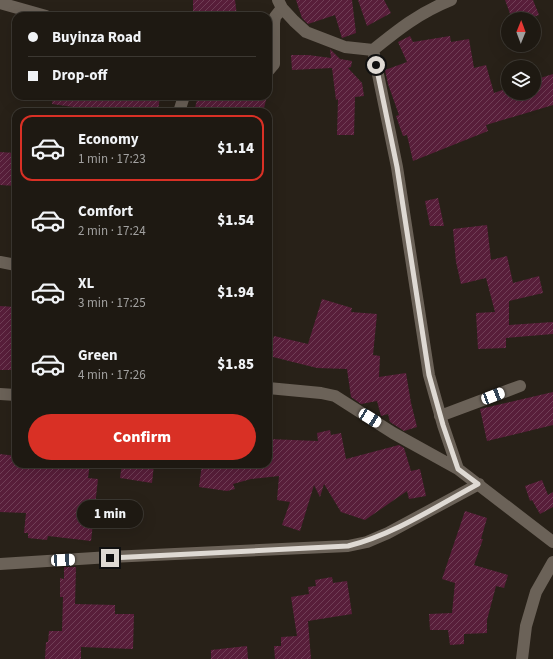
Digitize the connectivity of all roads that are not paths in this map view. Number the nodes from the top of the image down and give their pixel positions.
1 (451, 0) edge
2 (0, 4) edge
3 (280, 4) edge
4 (31, 12) edge
5 (373, 50) junction
6 (272, 66) edge
7 (0, 262) edge
8 (12, 264) edge
9 (520, 386) dead end
10 (272, 388) edge
11 (0, 394) edge
12 (12, 395) edge
13 (440, 416) junction
14 (458, 469) junction
15 (478, 484) junction
16 (553, 542) edge
17 (553, 562) edge
18 (0, 564) edge
19 (522, 659) edge

1 - 5 street
2 - 4 street
3 - 5 street
3 - 6 street
5 - 13 street
7 - 8 street
9 - 13 street
10 - 14 street
11 - 12 street
13 - 14 street
14 - 15 street
15 - 16 street
15 - 18 street
17 - 19 street

